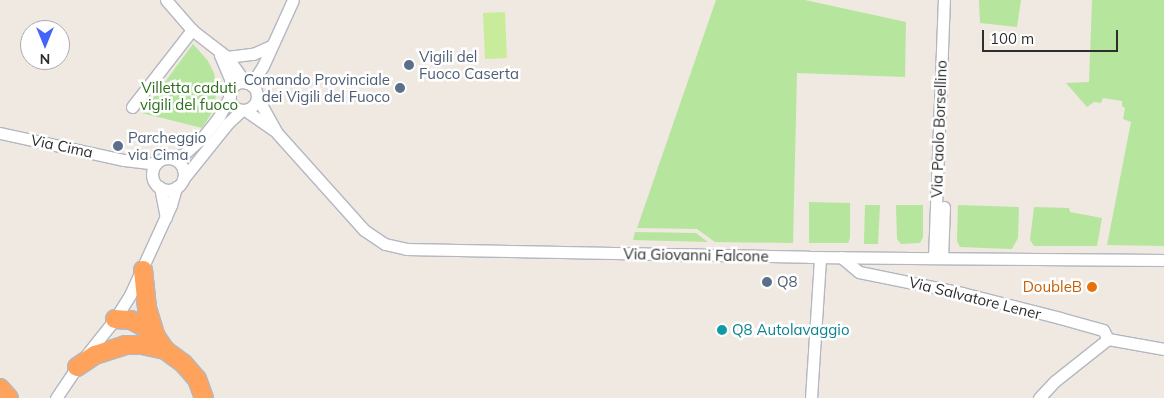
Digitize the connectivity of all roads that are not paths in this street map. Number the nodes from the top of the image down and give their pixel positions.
1 (166, 0) edge
2 (178, 0) edge
3 (293, 0) edge
4 (944, 0) edge
5 (950, 0) edge
6 (178, 14) junction
7 (192, 30) junction
8 (271, 46) junction
9 (223, 55) junction
10 (249, 84) junction
11 (230, 94) junction
12 (257, 97) junction
13 (132, 107) dead end
14 (243, 110) junction
15 (0, 133) edge
16 (277, 133) junction
17 (172, 158) junction
18 (124, 160) junction
19 (156, 164) junction
20 (157, 183) junction
21 (180, 183) junction
22 (166, 217) junction
23 (820, 257) junction
24 (841, 257) junction
25 (938, 258) junction
26 (1164, 260) edge
27 (143, 270) junction
28 (115, 319) junction
29 (1108, 339) junction
30 (148, 340) junction
31 (1164, 349) edge
32 (77, 367) junction
33 (56, 398) edge
34 (204, 398) edge
35 (811, 398) edge
36 (1039, 398) edge

1 - 6 street
2 - 6 street
3 - 8 street
4 - 25 street, Via Paolo Borsellino
5 - 25 street, Via Paolo Borsellino
6 - 7 street
7 - 9 street
7 - 13 street
8 - 9 street
8 - 10 street
9 - 10 street
9 - 11 street
10 - 11 street
10 - 12 street
11 - 14 street
11 - 17 street
12 - 14 street
12 - 16 street, Via Giovanni Falcone
14 - 16 street, Via Giovanni Falcone
14 - 21 street
15 - 18 street, Via Cima
16 - 23 street, Via Giovanni Falcone
17 - 19 street
17 - 21 street
18 - 19 street, Via Cima
18 - 20 street, Via Cima
19 - 20 street
20 - 21 street
20 - 22 street
21 - 22 street
22 - 27 street
23 - 24 street, Via Giovanni Falcone
23 - 35 street
24 - 25 street, Via Giovanni Falcone
24 - 29 street, Via Salvatore Lener
25 - 26 street, Via Giovanni Falcone
27 - 28 street
27 - 30 highway
28 - 30 highway
28 - 32 street
29 - 31 street
29 - 36 street
30 - 32 highway
30 - 34 highway
32 - 33 street

